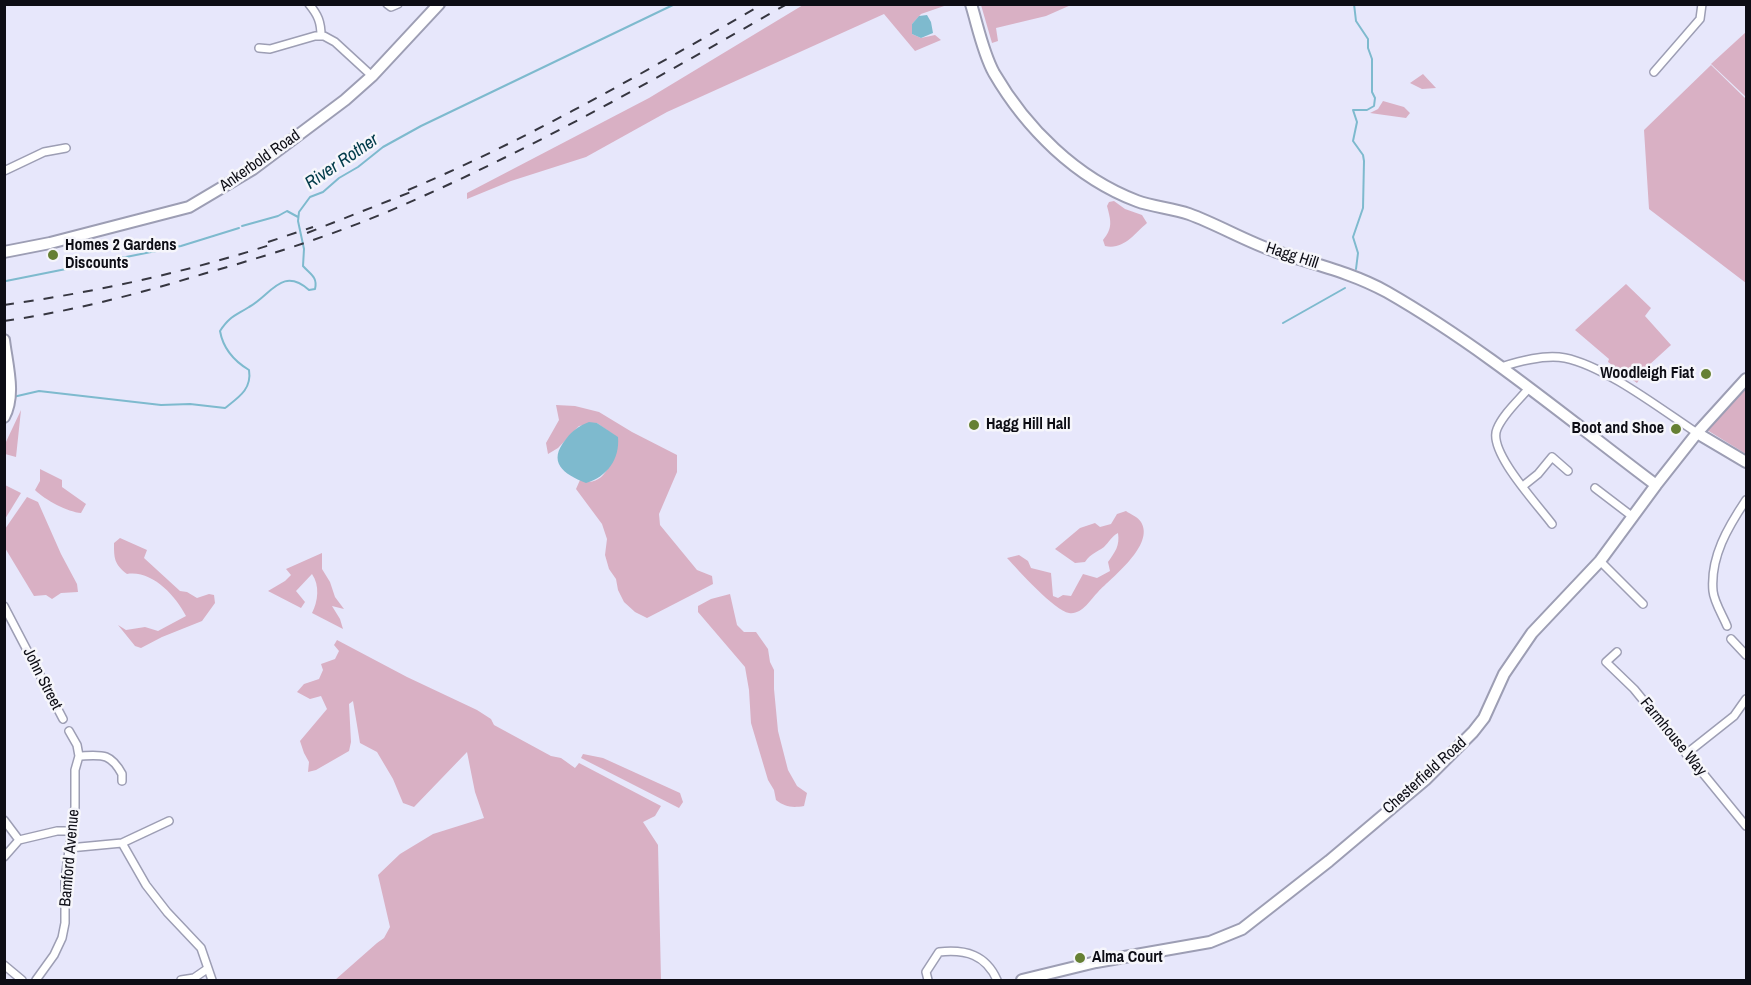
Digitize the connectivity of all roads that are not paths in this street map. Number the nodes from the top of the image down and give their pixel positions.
1 (309, 4) edge
2 (387, 4) edge
3 (398, 4) edge
4 (970, 4) edge
5 (1702, 4) edge
6 (433, 7) edge
7 (321, 36) junction
8 (259, 48) dead end
9 (1664, 60) junction
10 (1656, 61) dead end
11 (1654, 72) dead end
12 (372, 76) junction
13 (66, 148) dead end
14 (4, 171) edge
15 (4, 252) edge
16 (4, 340) edge
17 (1501, 367) junction
18 (1746, 379) edge
19 (1529, 388) junction
20 (4, 417) edge
21 (1697, 433) junction
22 (1746, 462) edge
23 (1568, 471) dead end
24 (1656, 485) junction
25 (1523, 486) junction
26 (1595, 488) dead end
27 (1746, 500) edge
28 (1633, 518) junction
29 (1552, 524) dead end
30 (1600, 561) junction
31 (1643, 604) dead end
32 (4, 606) edge
33 (1727, 626) dead end
34 (1731, 639) dead end
35 (1617, 652) dead end
36 (1746, 655) edge
37 (1745, 704) edge
38 (63, 719) dead end
39 (69, 731) dead end
40 (1686, 754) junction
41 (79, 756) junction
42 (122, 781) dead end
43 (4, 820) edge
44 (169, 821) dead end
45 (1746, 826) edge
46 (71, 831) junction
47 (19, 840) junction
48 (122, 843) junction
49 (69, 848) junction
50 (4, 857) edge
51 (4, 965) edge
52 (207, 969) junction
53 (1035, 979) edge
54 (22, 981) edge
55 (36, 981) edge
56 (181, 981) edge
57 (212, 981) edge
58 (928, 981) edge
59 (997, 981) edge
60 (1022, 981) edge

1 - 7 street
2 - 3 street
4 - 17 street, Hagg Hill
5 - 9 street
6 - 12 street, Ankerbold Road
7 - 8 street
7 - 12 street
9 - 10 street
9 - 11 street
12 - 15 street, Ankerbold Road
13 - 14 street
16 - 20 street
17 - 19 street, Hagg Hill
17 - 21 street
18 - 21 street, Chesterfield Road
19 - 24 street, Hagg Hill
19 - 25 street
21 - 22 street
21 - 24 street, Chesterfield Road
23 - 25 street
24 - 28 street, Chesterfield Road
25 - 29 street
26 - 28 street
27 - 33 street
28 - 30 street, Chesterfield Road
30 - 31 street
30 - 53 street, Chesterfield Road
32 - 38 street, John Street
34 - 36 street
35 - 40 street, Farmhouse Way
37 - 40 street
39 - 41 street, Bamford Avenue
40 - 45 street, Farmhouse Way
41 - 42 street
41 - 46 street, Bamford Avenue
43 - 47 street
44 - 48 street
46 - 47 street
46 - 49 street, Bamford Avenue
47 - 50 street
48 - 49 street
48 - 52 street
49 - 55 street, Bamford Avenue
51 - 54 street
52 - 56 street
52 - 57 street
53 - 60 street
58 - 59 street

